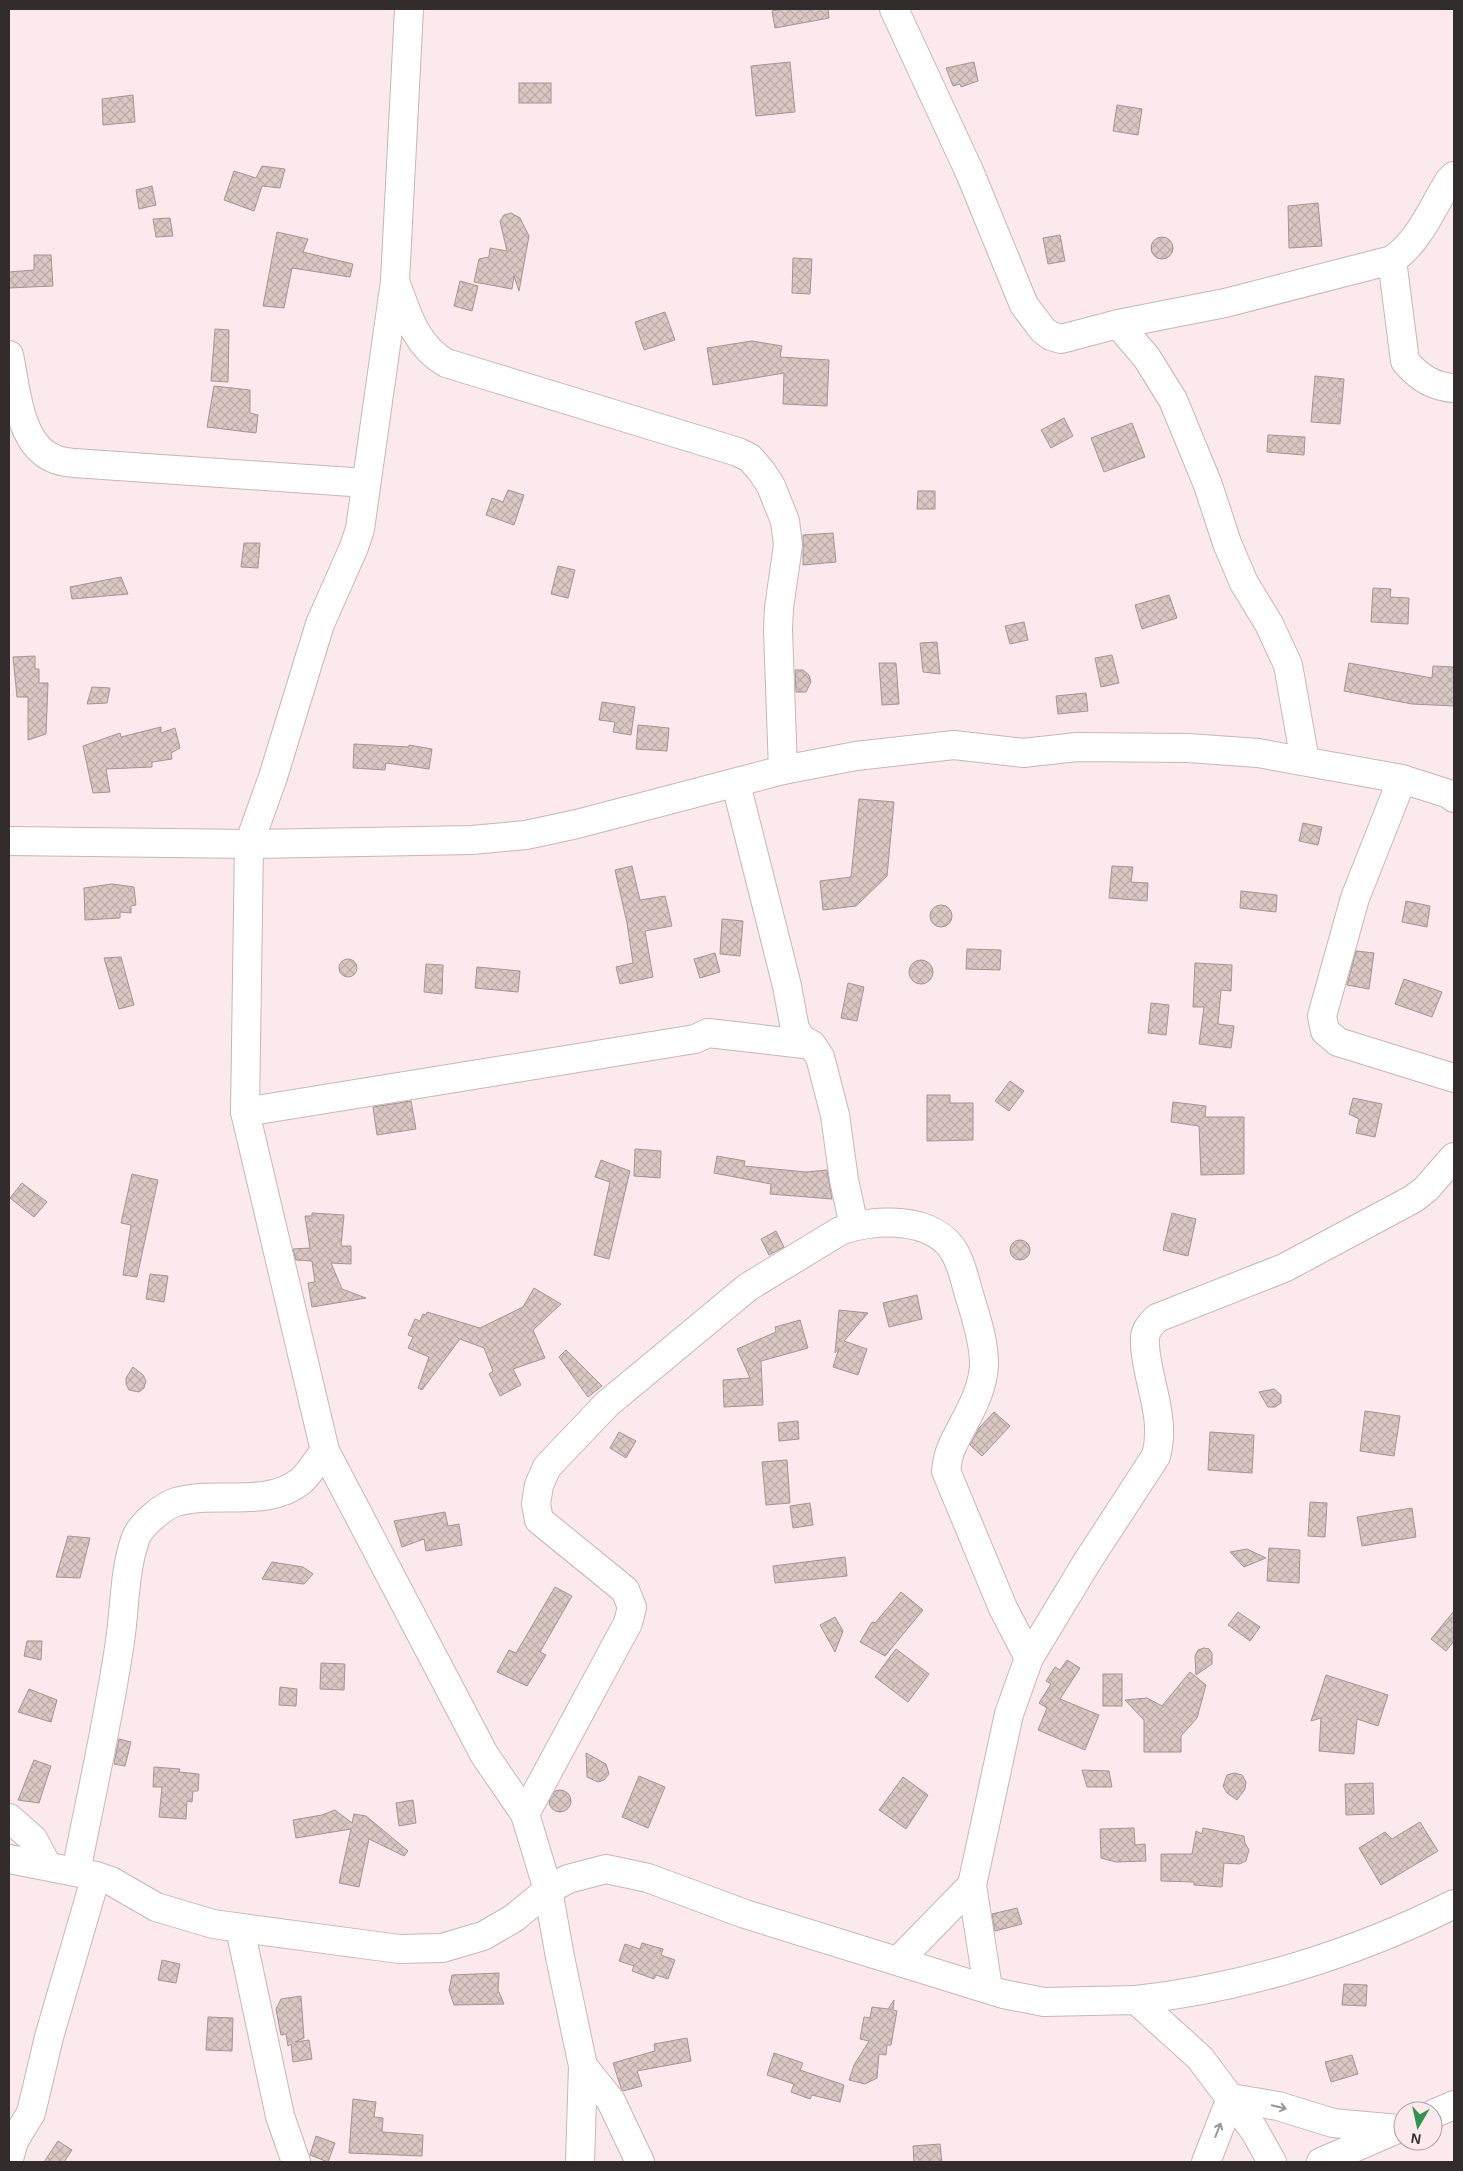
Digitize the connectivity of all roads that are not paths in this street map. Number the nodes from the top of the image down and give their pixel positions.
1 (408, 9) edge
2 (894, 9) edge
3 (1454, 176) edge
4 (1392, 260) junction
5 (395, 281) junction
6 (1118, 324) junction
7 (9, 355) edge
8 (1454, 388) edge
9 (366, 483) junction
10 (1305, 761) junction
11 (783, 770) junction
12 (1402, 779) junction
13 (736, 784) junction
14 (1454, 798) edge
15 (9, 841) edge
16 (249, 844) junction
17 (812, 1045) junction
18 (1454, 1078) edge
19 (245, 1112) junction
20 (1454, 1157) edge
21 (854, 1226) junction
22 (324, 1451) junction
23 (1029, 1658) junction
24 (525, 1814) junction
25 (9, 1818) edge
26 (9, 1859) edge
27 (46, 1865) junction
28 (86, 1874) junction
29 (972, 1885) junction
30 (548, 1890) junction
31 (1454, 1904) edge
32 (240, 1929) junction
33 (898, 1961) junction
34 (988, 1988) junction
35 (1136, 2000) junction
36 (583, 2066) junction
37 (1231, 2098) junction
38 (1393, 2128) edge
39 (1393, 2131) edge
40 (9, 2159) edge
41 (296, 2162) edge
42 (580, 2162) edge
43 (640, 2162) edge
44 (1206, 2162) edge
45 (1272, 2162) edge
46 (1321, 2162) edge

1 - 5 street
2 - 6 street
3 - 4 street
4 - 6 street
4 - 8 street
5 - 9 street
5 - 11 street
6 - 10 street
7 - 9 street
9 - 16 street
10 - 11 street
10 - 12 street
11 - 13 street
12 - 14 street
12 - 18 street
13 - 16 street
13 - 17 street
15 - 16 street
16 - 19 street
17 - 19 street
17 - 21 street
19 - 22 street
20 - 23 street
21 - 23 street
21 - 24 street
22 - 24 street
22 - 28 street
23 - 29 street
24 - 30 street
25 - 27 street
26 - 27 street
27 - 28 street
28 - 32 street
28 - 40 street
29 - 33 street
29 - 34 street
30 - 32 street
30 - 33 street
30 - 36 street
31 - 35 street
32 - 41 street
33 - 34 street
34 - 35 street
35 - 37 street
36 - 42 street
36 - 43 street
37 -> 38 street
44 -> 37 street
37 - 45 street
39 - 46 street

